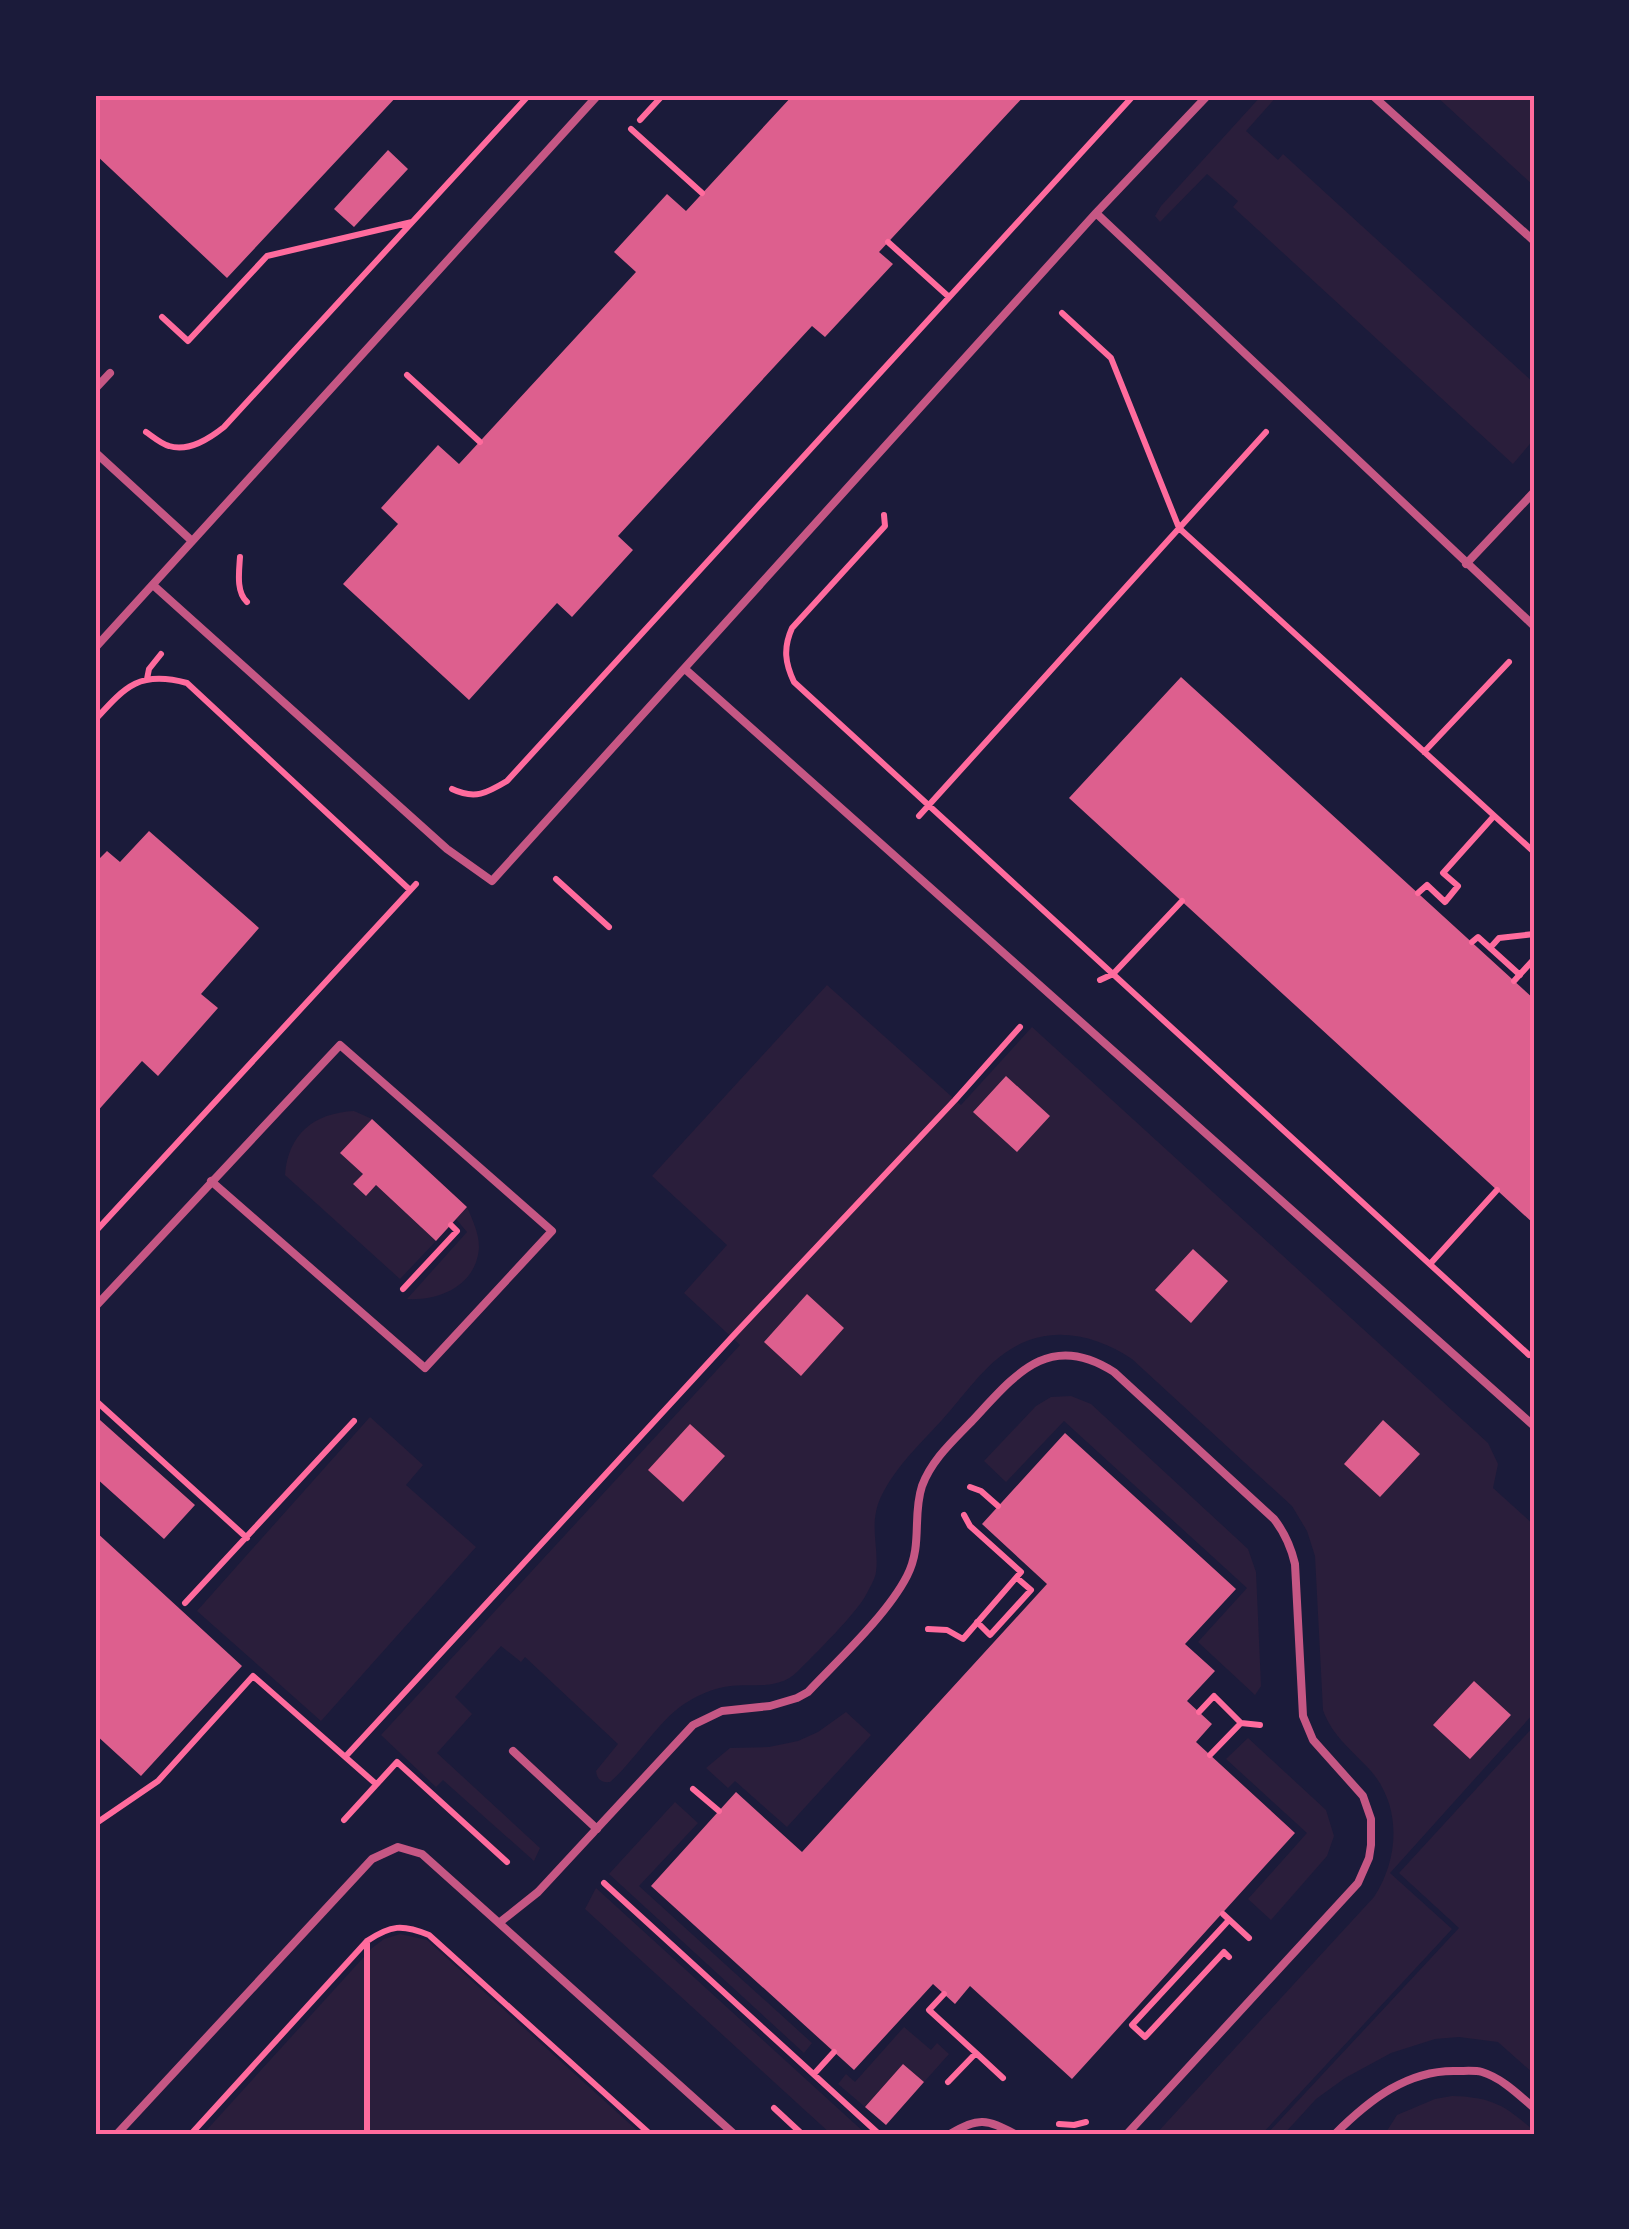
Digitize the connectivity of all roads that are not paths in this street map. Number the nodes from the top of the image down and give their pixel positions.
1 (598, 95) edge
2 (1208, 95) edge
3 (1372, 95) edge
4 (1096, 214) junction
5 (1534, 241) edge
6 (110, 373) dead end
7 (96, 388) edge
8 (95, 452) edge
9 (1534, 492) edge
10 (192, 541) junction
11 (1466, 564) junction
12 (153, 585) junction
13 (1534, 626) edge
14 (95, 648) edge
15 (685, 669) junction
16 (211, 1181) junction
17 (95, 1308) edge
18 (1534, 1426) edge
19 (513, 1751) dead end
20 (597, 1829) junction
21 (499, 1923) junction
22 (1534, 2108) edge
23 (117, 2134) edge
24 (734, 2134) edge
25 (950, 2134) edge
26 (1015, 2134) edge
27 (1127, 2134) edge
28 (1336, 2134) edge

1 - 10 lane
2 - 4 lane
3 - 5 lane
4 - 11 lane
4 - 15 lane
6 - 7 lane
8 - 10 lane
9 - 11 lane
10 - 12 lane
11 - 13 lane
12 - 14 lane
12 - 15 lane
15 - 18 lane
16 - 16 lane
16 - 17 lane
19 - 20 lane
20 - 21 lane
20 - 27 lane
21 - 23 lane
21 - 24 lane
22 - 28 lane
25 - 26 lane

